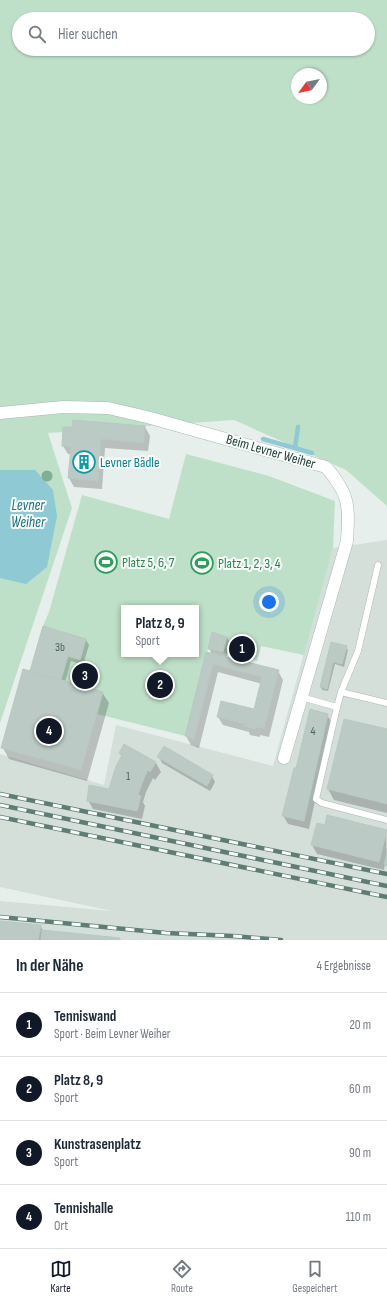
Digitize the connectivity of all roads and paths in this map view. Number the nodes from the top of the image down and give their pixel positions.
1 (0, 413) edge
2 (378, 565) dead end
3 (341, 692) junction
4 (301, 697) junction
5 (387, 703) edge
6 (337, 707) junction
7 (284, 758) dead end
8 (387, 820) edge

1 - 4 street, Beim Levner Weiher
2 - 3 lane
3 - 5 lane
3 - 6 lane
4 - 6 lane
4 - 7 street, Beim Levner Weiher
6 - 8 lane

